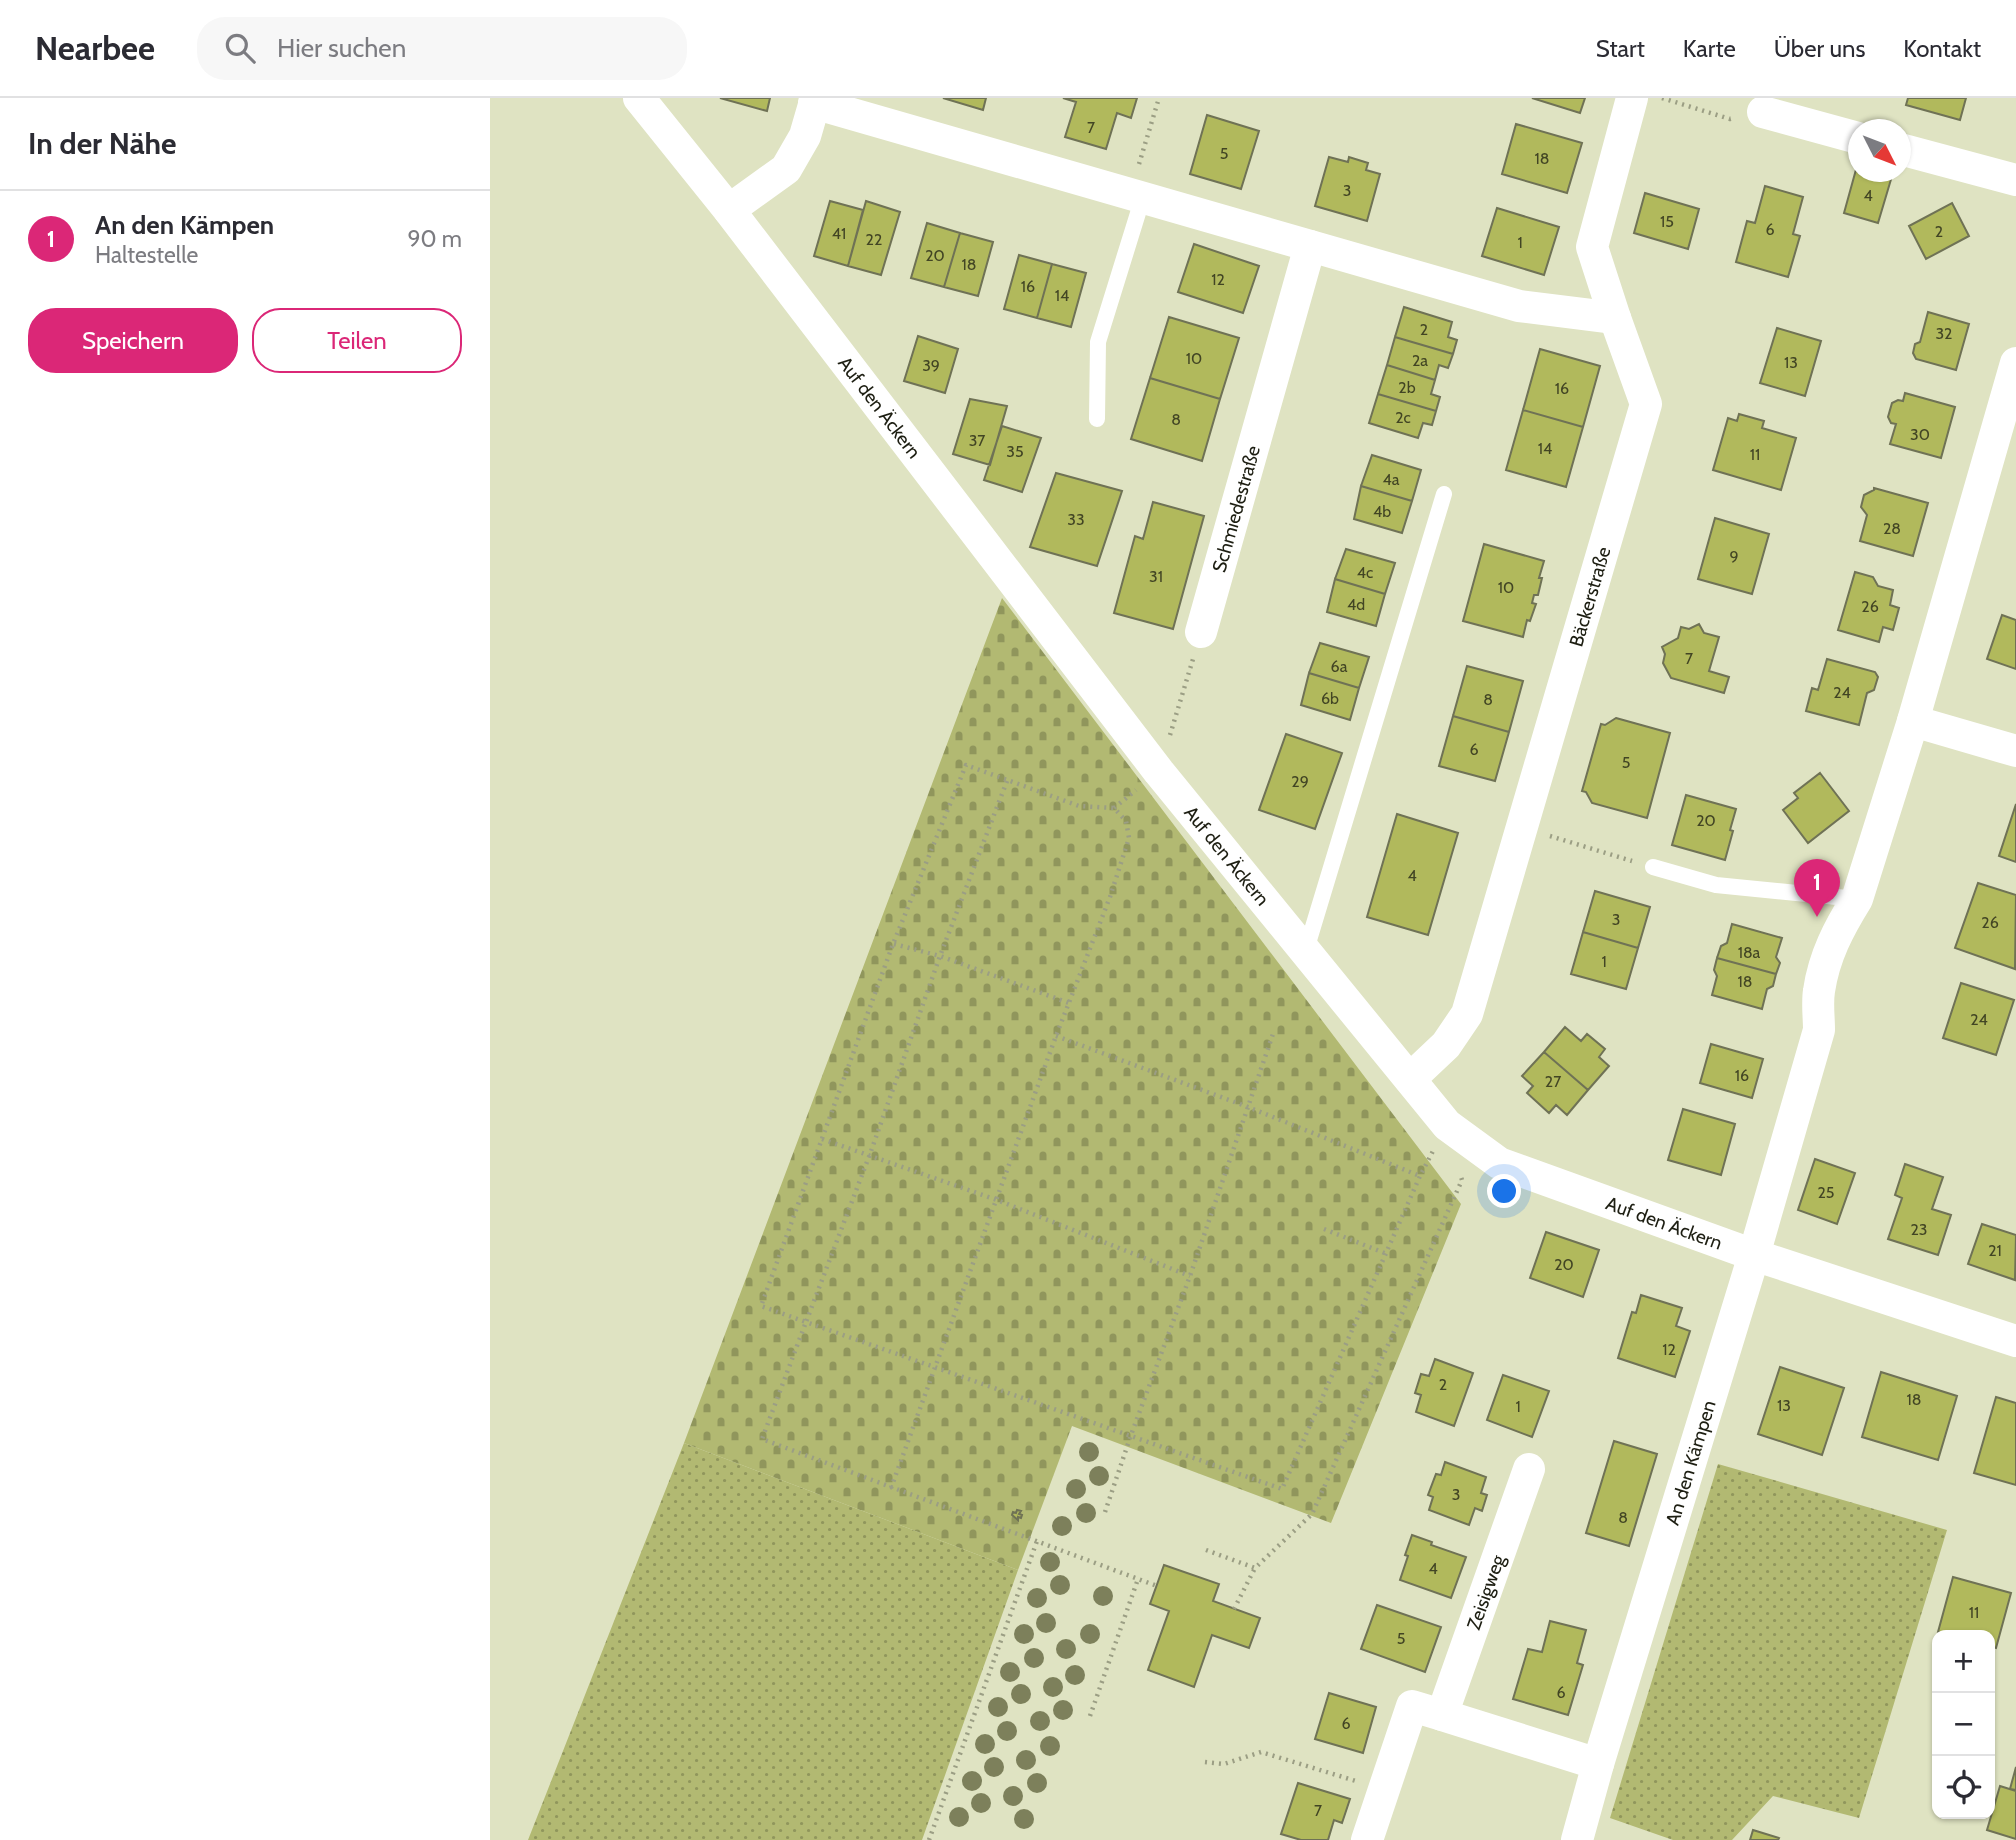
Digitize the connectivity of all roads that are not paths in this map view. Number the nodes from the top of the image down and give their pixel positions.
1 (639, 98) edge
2 (1632, 98) edge
3 (815, 100) edge
4 (1764, 105) edge
5 (1848, 134) edge
6 (1911, 152) edge
7 (2016, 180) edge
8 (1136, 195) junction
9 (729, 210) junction
10 (1310, 246) junction
11 (1615, 318) junction
12 (2016, 363) edge
13 (1097, 419) dead end
14 (1444, 494) dead end
15 (1201, 632) road end
16 (1913, 721) junction
17 (2016, 751) edge
18 (1653, 867) road end
19 (1857, 899) junction
20 (1306, 950) junction
21 (1410, 1079) junction
22 (1754, 1255) junction
23 (2016, 1341) edge
24 (1529, 1469) dead end
25 (1442, 1715) junction
26 (1598, 1764) junction
27 (1367, 1840) edge
28 (1577, 1840) edge

1 - 9 street, Auf den Äckern
2 - 11 street, Bäckerstraße
3 - 8 street
3 - 9 street
4 - 5 street
6 - 7 street
8 - 10 street
8 - 13 lane
9 - 20 street, Auf den Äckern
10 - 11 street
10 - 15 street, Schmiedestraße
11 - 21 street, Bäckerstraße
12 - 16 street, An den Kämpen
14 - 20 lane
16 - 17 street
16 - 19 street, An den Kämpen
18 - 19 lane
19 - 22 street, An den Kämpen
20 - 21 street, Auf den Äckern
21 - 22 street, Auf den Äckern
22 - 23 street, Auf den Äckern
22 - 26 street, An den Kämpen
24 - 25 street, Zeisigweg
25 - 26 street
25 - 27 street
26 - 28 street, An den Kämpen

